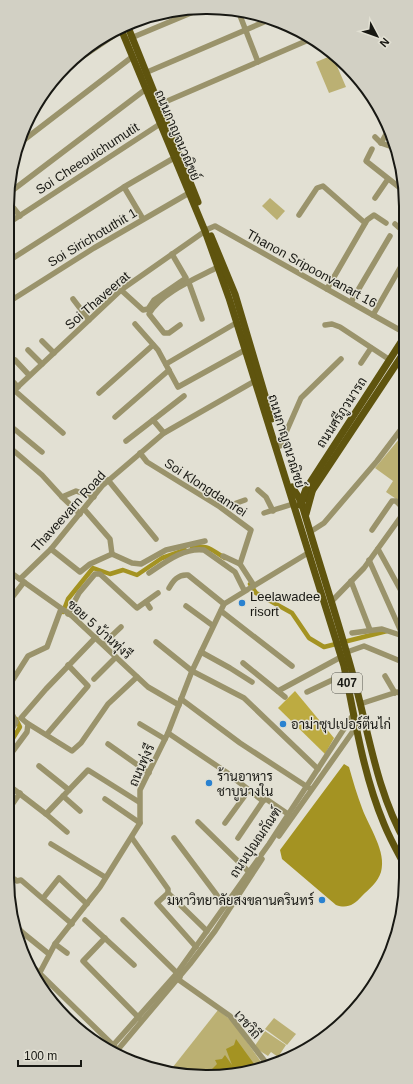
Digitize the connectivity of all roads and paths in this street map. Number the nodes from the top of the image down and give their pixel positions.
1 (185, 15) edge
2 (241, 18) edge
3 (262, 23) edge
4 (246, 30) junction
5 (125, 32) edge
6 (129, 39) junction
7 (305, 41) edge
8 (132, 57) junction
9 (258, 62) junction
10 (142, 74) junction
11 (146, 89) junction
12 (158, 105) junction
13 (160, 124) junction
14 (385, 136) edge
15 (375, 137) dead end
16 (27, 138) edge
17 (381, 143) junction
18 (389, 146) edge
19 (372, 149) dead end
20 (174, 158) junction
21 (388, 179) junction
22 (398, 186) edge
23 (124, 187) junction
24 (15, 189) edge
25 (189, 192) junction
26 (375, 198) dead end
27 (14, 208) edge
28 (299, 215) dead end
29 (20, 216) junction
30 (143, 219) junction
31 (14, 220) edge
32 (365, 223) junction
33 (386, 223) dead end
34 (395, 224) dead end
35 (399, 228) edge
36 (206, 230) junction
37 (390, 236) dead end
38 (172, 254) junction
39 (14, 258) edge
40 (218, 267) junction
41 (399, 270) edge
42 (189, 283) junction
43 (327, 289) junction
44 (122, 290) junction
45 (14, 298) edge
46 (73, 299) dead end
47 (351, 302) junction
48 (373, 315) junction
49 (202, 319) dead end
50 (89, 320) junction
51 (236, 323) junction
52 (135, 324) dead end
53 (180, 325) dead end
54 (325, 325) dead end
55 (399, 330) edge
56 (42, 341) dead end
57 (153, 345) junction
58 (399, 346) edge
59 (371, 348) junction
60 (28, 350) dead end
61 (245, 350) junction
62 (54, 353) junction
63 (341, 359) dead end
64 (15, 360) dead end
65 (390, 360) junction
66 (399, 361) edge
67 (361, 363) dead end
68 (42, 364) junction
69 (166, 364) junction
70 (169, 370) junction
71 (380, 375) junction
72 (30, 376) junction
73 (386, 379) junction
74 (255, 381) junction
75 (14, 385) edge
76 (16, 388) junction
77 (99, 393) dead end
78 (184, 396) dead end
79 (115, 417) dead end
80 (153, 420) junction
81 (14, 429) edge
82 (399, 432) edge
83 (62, 433) dead end
84 (164, 433) junction
85 (126, 441) dead end
86 (280, 446) junction
87 (14, 451) edge
88 (42, 452) dead end
89 (140, 453) junction
90 (108, 480) junction
91 (258, 490) dead end
92 (291, 490) junction
93 (309, 490) junction
94 (94, 496) junction
95 (62, 497) junction
96 (245, 500) dead end
97 (297, 503) junction
98 (399, 504) edge
99 (231, 505) dead end
100 (84, 509) junction
101 (273, 511) junction
102 (264, 513) dead end
103 (80, 514) junction
104 (306, 518) junction
105 (298, 519) joint
106 (399, 519) edge
107 (372, 530) dead end
108 (310, 532) junction
109 (156, 539) dead end
110 (205, 542) dead end
111 (50, 549) junction
112 (378, 549) junction
113 (308, 552) junction
114 (112, 554) junction
115 (167, 555) junction
116 (223, 556) dead end
117 (369, 560) junction
118 (240, 564) junction
119 (149, 573) dead end
120 (14, 575) edge
121 (22, 581) junction
122 (351, 581) junction
123 (248, 587) junction
124 (399, 587) edge
125 (169, 588) dead end
126 (14, 593) edge
127 (158, 593) dead end
128 (332, 601) junction
129 (146, 602) junction
130 (224, 604) junction
131 (186, 606) dead end
132 (61, 608) junction
133 (150, 608) dead end
134 (220, 611) junction
135 (68, 614) junction
136 (212, 625) junction
137 (121, 626) dead end
138 (399, 626) edge
139 (370, 630) junction
140 (337, 633) junction
141 (352, 633) dead end
142 (399, 635) edge
143 (96, 638) junction
144 (156, 642) dead end
145 (104, 644) junction
146 (201, 652) junction
147 (343, 652) junction
148 (116, 657) junction
149 (399, 660) edge
150 (243, 663) dead end
151 (68, 665) junction
152 (292, 666) dead end
153 (192, 671) junction
154 (345, 674) junction
155 (385, 676) dead end
156 (14, 677) edge
157 (137, 677) junction
158 (94, 679) dead end
159 (252, 682) dead end
160 (278, 691) junction
161 (307, 692) dead end
162 (399, 692) edge
163 (395, 693) junction
164 (284, 697) dead end
165 (180, 702) junction
166 (360, 704) junction
167 (362, 712) junction
168 (353, 715) junction
169 (27, 723) junction
170 (140, 724) dead end
171 (365, 724) junction
172 (356, 727) junction
173 (47, 734) junction
174 (168, 734) junction
175 (165, 739) junction
176 (108, 744) dead end
177 (14, 750) edge
178 (39, 766) dead end
179 (318, 768) junction
180 (149, 773) junction
181 (309, 788) junction
182 (14, 789) edge
183 (69, 790) junction
184 (249, 790) junction
185 (20, 793) junction
186 (63, 796) junction
187 (105, 799) dead end
188 (263, 801) junction
189 (14, 802) edge
190 (139, 802) junction
191 (80, 811) dead end
192 (46, 814) junction
193 (288, 814) junction
194 (198, 822) dead end
195 (140, 823) junction
196 (225, 823) dead end
197 (67, 832) dead end
198 (399, 832) edge
199 (132, 838) junction
200 (174, 838) dead end
201 (238, 838) dead end
202 (51, 844) dead end
203 (399, 855) edge
204 (249, 872) junction
205 (105, 877) junction
206 (14, 879) edge
207 (168, 893) junction
208 (44, 898) junction
209 (87, 904) junction
210 (225, 906) junction
211 (85, 920) dead end
212 (123, 920) dead end
213 (72, 924) junction
214 (207, 931) junction
215 (23, 933) edge
216 (105, 938) junction
217 (55, 944) junction
218 (196, 947) junction
219 (67, 953) dead end
220 (49, 954) junction
221 (134, 965) dead end
222 (39, 973) edge
223 (178, 975) junction
224 (41, 976) edge
225 (139, 1018) junction
226 (113, 1045) joint
227 (118, 1048) edge
228 (265, 1061) edge

1 - 6 street
2 - 4 street
3 - 4 street
4 - 9 street
4 - 10 street
5 - 6 main road, ถนนกาญจนวณิชย์
6 - 8 main road, ถนนกาญจนวณิชย์
6 - 10 main road, ถนนกาญจนวณิชย์
7 - 9 street
8 - 10 main road, ถนนกาญจนวณิชย์
8 - 16 street
9 - 12 street
10 - 11 main road, ถนนกาญจนวณิชย์
10 - 12 main road, ถนนกาญจนวณิชย์
11 - 13 main road, ถนนกาญจนวณิชย์
11 - 24 street
12 - 36 main road, ถนนกาญจนวณิชย์
13 - 20 main road, ถนนกาญจนวณิชย์
13 - 29 street, Soi Cheeouichumutit
14 - 17 street
15 - 17 street
17 - 18 street
19 - 21 street
20 - 23 street
20 - 25 main road, ถนนกาญจนวณิชย์
21 - 22 street
21 - 26 street
23 - 30 street
23 - 39 street
25 - 30 street, Soi Sirichotuthit 1
25 - 36 main road, ถนนกาญจนวณิชย์
27 - 29 street
28 - 32 street
29 - 31 street, Soi Cheeouichumutit
30 - 45 street, Soi Sirichotuthit 1
32 - 33 street
32 - 43 street
34 - 35 street
36 - 38 street, Soi Thaveerat
36 - 40 main road, ถนนกาญจนวณิชย์
36 - 43 street, Thanon Sripoonvanart 16
36 - 86 main road, ถนนกาญจนวณิชย์
37 - 47 street
38 - 44 street, Soi Thaveerat
38 - 44 street
40 - 42 street
40 - 51 main road, ถนนกาญจนวณิชย์
41 - 48 street
42 - 49 street
42 - 53 street
43 - 47 street, Thanon Sripoonvanart 16
44 - 50 street, Soi Thaveerat
46 - 50 street
47 - 48 street, Thanon Sripoonvanart 16
48 - 55 street, Thanon Sripoonvanart 16
50 - 62 street, Soi Thaveerat
51 - 61 main road, ถนนกาญจนวณิชย์
51 - 69 street
52 - 57 street
54 - 59 street
56 - 62 street
57 - 69 street
57 - 77 street
58 - 65 main road, ถนนศรีภูวนารถ
59 - 65 street
59 - 67 street
60 - 68 street
61 - 70 street
61 - 74 main road, ถนนกาญจนวณิชย์
62 - 68 street, Soi Thaveerat
63 - 86 street
64 - 72 street
65 - 71 main road, ถนนศรีภูวนารถ
66 - 73 main road, ถนนศรีภูวนารถ
68 - 72 street, Soi Thaveerat
69 - 70 street
70 - 79 street
71 - 73 main road
71 - 93 main road, ถนนศรีภูวนารถ
72 - 76 street, Soi Thaveerat
73 - 93 main road, ถนนศรีภูวนารถ
74 - 84 street, Thaveevarn Road
74 - 92 main road, ถนนกาญจนวณิชย์
75 - 76 street
76 - 83 street
78 - 80 street
80 - 84 street
80 - 85 street
81 - 88 street
82 - 108 street
84 - 89 street, Thaveevarn Road
86 - 92 main road, ถนนกาญจนวณิชย์
87 - 95 street
89 - 90 street, Thaveevarn Road
89 - 118 street, Soi Klongdamrei
90 - 94 street, Thaveevarn Road
90 - 109 street
91 - 101 street
92 - 93 main road
92 - 97 main road
93 - 97 main road, ถนนศรีภูวนารถ
93 - 104 main road
94 - 95 street
94 - 100 street, Thaveevarn Road
95 - 103 street
96 - 99 street
97 - 101 street, Soi Klongdamrei
97 - 104 main road, ถนนกาญจนวณิชย์
97 - 105 main road, ถนนศรีภูวนารถ
98 - 107 street
100 - 103 street, Thaveevarn Road
100 - 114 street
101 - 102 street, Soi Klongdamrei
103 - 111 street, Thaveevarn Road
104 - 108 main road, ถนนกาญจนวณิชย์
105 - 113 main road, ถนนกาญจนวณิชย์
106 - 112 street
108 - 128 main road, ถนนกาญจนวณิชย์
110 - 115 street
111 - 114 street
111 - 121 street, Thaveevarn Road
112 - 117 street
112 - 124 street
113 - 123 street, ถนนทุ่งรี
113 - 140 main road, ถนนกาญจนวณิชย์
114 - 115 street
115 - 119 street
115 - 123 street
116 - 118 street
117 - 122 street
117 - 138 street
118 - 123 street
120 - 121 street, ซอย 5 บ้านทุ่งรี
121 - 126 street, Thaveevarn Road
121 - 132 street, ซอย 5 บ้านทุ่งรี
122 - 128 street
122 - 139 street
123 - 130 street, ถนนทุ่งรี
125 - 130 street
127 - 129 street
128 - 140 main road, ถนนกาญจนวณิชย์
129 - 133 street
129 - 135 street
130 - 134 street, ถนนทุ่งรี
131 - 136 street
132 - 135 street, ซอย 5 บ้านทุ่งรี
132 - 156 street
134 - 136 street, ถนนทุ่งรี
134 - 152 street
135 - 143 street, ซอย 5 บ้านทุ่งรี
136 - 146 street, ถนนทุ่งรี
137 - 145 street
139 - 141 street
139 - 142 street
140 - 147 main road, ถนนกาญจนวณิชย์
143 - 145 street, ซอย 5 บ้านทุ่งรี
143 - 151 street
144 - 153 street
145 - 148 street, ซอย 5 บ้านทุ่งรี
146 - 153 street, ถนนทุ่งรี
146 - 159 street
147 - 149 street
147 - 154 main road, ถนนกาญจนวณิชย์ / 407
147 - 160 street
147 - 166 main road, ถนนกาญจนวณิชย์ / 407
148 - 157 street, ซอย 5 บ้านทุ่งรี
148 - 158 street
150 - 160 street
151 - 169 street
151 - 173 street
153 - 165 street, ถนนทุ่งรี
153 - 179 street
154 - 161 street
154 - 168 main road, ถนนกาญจนวณิชย์ / 407
155 - 163 street
157 - 165 street, ซอย 5 บ้านทุ่งรี
157 - 173 street
160 - 164 street
162 - 163 street
163 - 166 street
165 - 174 street, ถนนทุ่งรี
165 - 181 street, ซอย 5 บ้านทุ่งรี
166 - 167 main road, ถนนกาญจนวณิชย์ / 407
167 - 168 main road
167 - 171 main road, ถนนกาญจนวณิชย์ / 407
168 - 172 main road, ถนนกาญจนวณิชย์ / 407
168 - 179 street, ถนนปุณณกัณฑ์
169 - 173 street
169 - 177 street
170 - 175 street
171 - 172 main road
171 - 198 main road, ถนนกาญจนวณิชย์
172 - 181 street, ถนนปุณณกัณฑ์
172 - 203 main road, ถนนกาญจนวณิชย์
174 - 175 street, ถนนทุ่งรี
174 - 184 street
175 - 180 street, ถนนทุ่งรี
176 - 180 street
178 - 183 street
179 - 181 street, ถนนปุณณกัณฑ์
180 - 190 street, ถนนทุ่งรี
181 - 193 street, ถนนปุณณกัณฑ์
181 - 223 street, ถนนปุณณกัณฑ์
182 - 185 street
183 - 186 street
183 - 190 street
184 - 188 street
184 - 196 street
185 - 189 street
185 - 192 street
186 - 191 street
186 - 192 street
187 - 195 street
188 - 193 street
188 - 201 street
190 - 195 street, ถนนทุ่งรี
192 - 197 street
193 - 204 street, ถนนปุณณกัณฑ์
194 - 204 street
195 - 199 street
199 - 205 street
199 - 207 street
200 - 210 street
202 - 205 street
204 - 210 street, ถนนปุณณกัณฑ์
205 - 209 street
206 - 208 street
207 - 214 street
207 - 218 street
208 - 209 street
208 - 213 street
209 - 213 street
210 - 214 street, ถนนปุณณกัณฑ์
211 - 216 street
212 - 223 street, เวชวิถี
213 - 217 street
214 - 218 street, ถนนปุณณกัณฑ์
215 - 220 street
216 - 221 street
216 - 225 street
217 - 219 street
217 - 220 street
218 - 223 street, ถนนปุณณกัณฑ์
220 - 222 street
223 - 225 street, ถนนปุณณกัณฑ์
223 - 227 street, ถนนปุณณกัณฑ์
223 - 228 street, เวชวิถี
224 - 226 street
225 - 226 street, ถนนปุณณกัณฑ์

